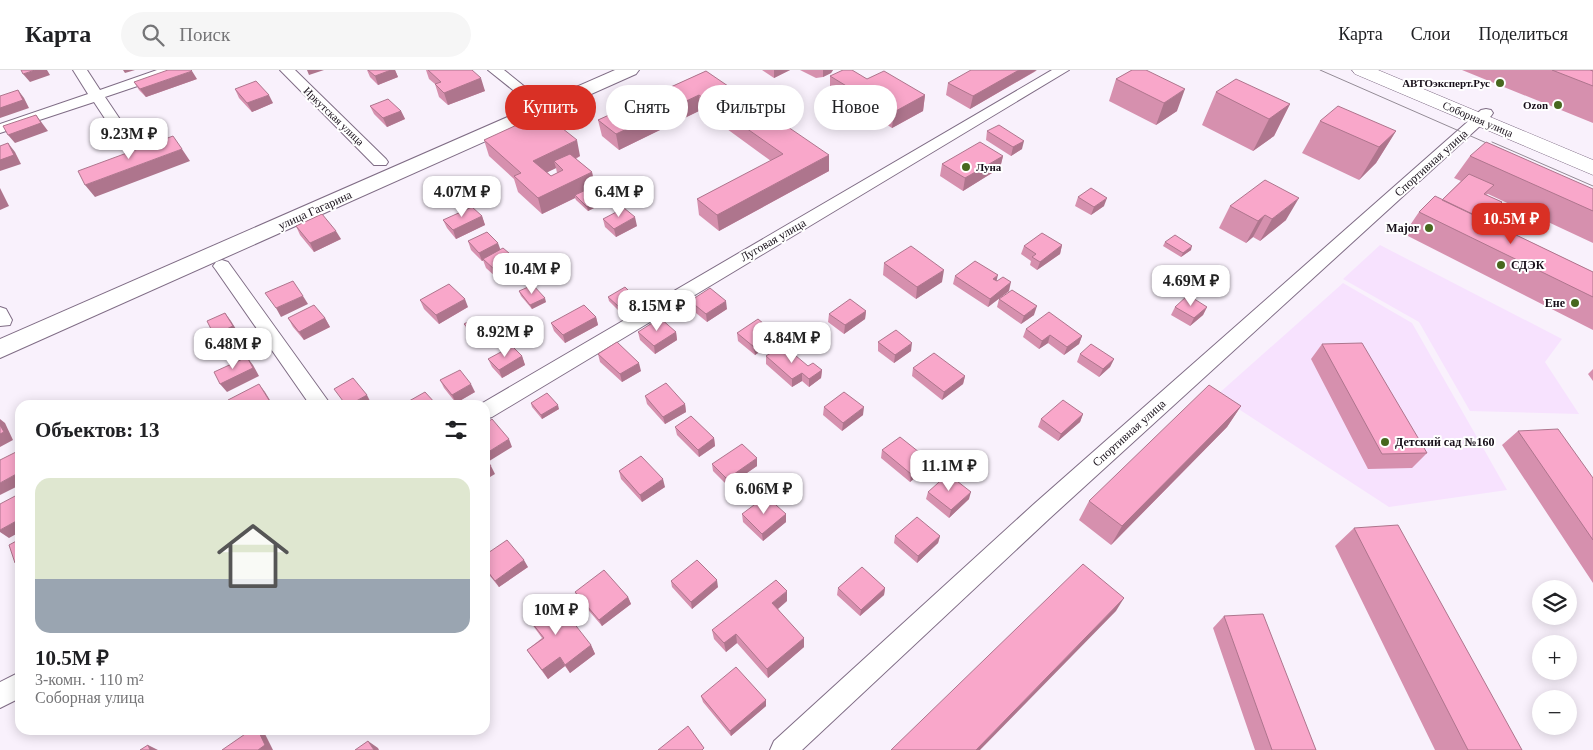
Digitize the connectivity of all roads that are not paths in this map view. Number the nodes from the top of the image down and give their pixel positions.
1 (80, 70) edge
2 (171, 70) edge
3 (287, 70) edge
4 (495, 70) edge
5 (630, 70) edge
6 (1062, 70) edge
7 (1362, 70) edge
8 (1384, 70) edge
9 (515, 85) edge
10 (97, 95) junction
11 (1482, 116) junction
12 (0, 129) edge
13 (134, 152) edge
14 (1593, 158) edge
15 (380, 162) dead end
16 (1593, 168) edge
17 (222, 266) dead end
18 (0, 349) edge
19 (317, 400) edge
20 (490, 408) edge
21 (15, 687) edge
22 (0, 696) edge
23 (783, 750) edge

1 - 10 street
2 - 10 street
3 - 15 street, Иркутская улица
4 - 9 street
5 - 18 street, улица Гагарина
6 - 20 street, Луговая улица
7 - 11 main road, Соборная улица
8 - 11 main road, Соборная улица
10 - 12 street
10 - 13 street
11 - 14 main road, Соборная улица
11 - 16 main road, Соборная улица
11 - 23 street, Спортивная улица
17 - 19 street
21 - 22 street

